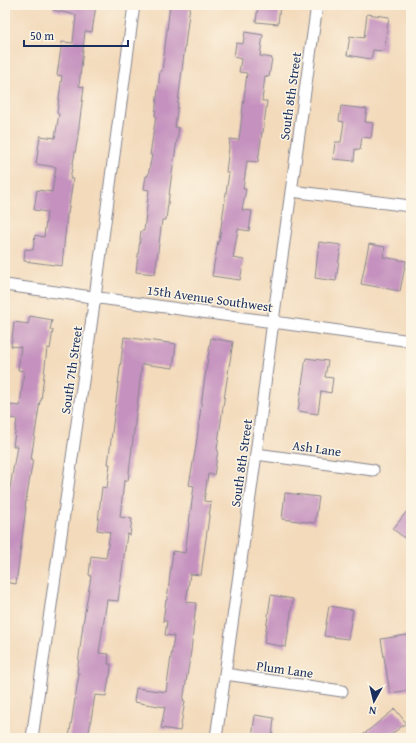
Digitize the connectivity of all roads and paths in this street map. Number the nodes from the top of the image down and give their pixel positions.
1 (134, 5) edge
2 (317, 5) edge
3 (291, 191) junction
4 (410, 206) dead end
5 (5, 285) edge
6 (95, 297) junction
7 (273, 321) junction
8 (411, 340) edge
9 (256, 454) junction
10 (373, 470) dead end
11 (225, 674) junction
12 (342, 691) dead end
13 (32, 738) edge
14 (216, 738) edge

1 - 6 street, South 7th Street
2 - 3 street, South 8th Street
3 - 4 street
3 - 7 street, South 8th Street
5 - 6 street, 15th Avenue Southwest
6 - 7 street, 15th Avenue Southwest
6 - 13 street, South 7th Street
7 - 8 street, 15th Avenue Southwest
7 - 9 street, South 8th Street
9 - 10 street, Ash Lane
9 - 11 street, South 8th Street
11 - 12 street, Plum Lane
11 - 14 street, South 8th Street

